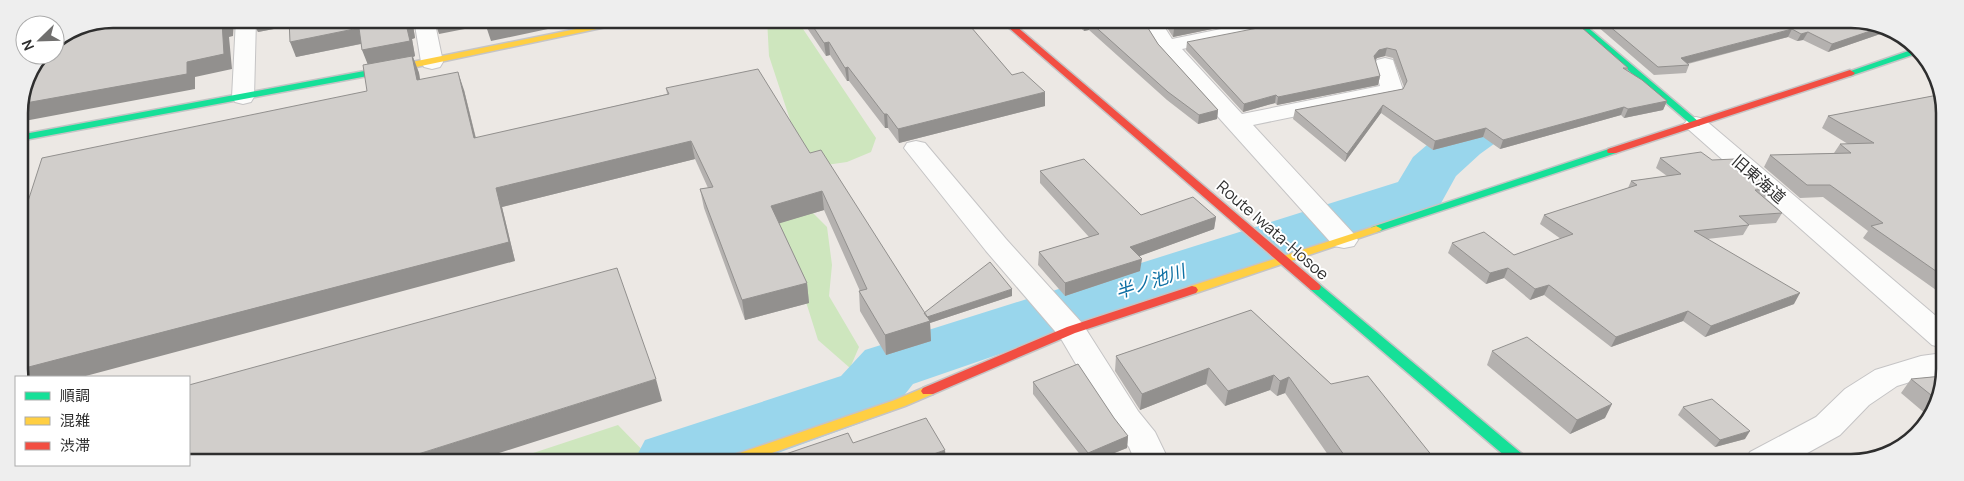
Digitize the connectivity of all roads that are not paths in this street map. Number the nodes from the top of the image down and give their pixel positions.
1 (246, 28) edge
2 (426, 28) edge
3 (590, 28) edge
4 (1013, 28) edge
5 (1155, 28) edge
6 (1256, 28) edge
7 (1583, 28) edge
8 (1167, 46) junction
9 (1912, 53) edge
10 (432, 62) junction
11 (1386, 65) dead end
12 (242, 97) junction
13 (1235, 122) junction
14 (1696, 124) junction
15 (28, 136) edge
16 (916, 148) dead end
17 (1344, 240) junction
18 (1284, 261) junction
19 (1071, 330) junction
20 (1936, 332) edge
21 (1936, 365) edge
22 (1149, 453) edge
23 (1512, 453) edge
24 (1778, 453) edge
25 (753, 454) edge

1 - 12 street
2 - 10 street
3 - 10 street
4 - 18 street, Route Iwata-Hosoe
5 - 8 street
6 - 8 street
7 - 14 street, 旧東海道
8 - 13 street
9 - 14 street
10 - 12 street
11 - 13 street
12 - 15 street
13 - 17 street
14 - 17 street
14 - 20 street, 旧東海道
16 - 19 street
17 - 18 street
18 - 19 street
18 - 23 street, Route Iwata-Hosoe
19 - 22 street
19 - 25 street
21 - 24 street

